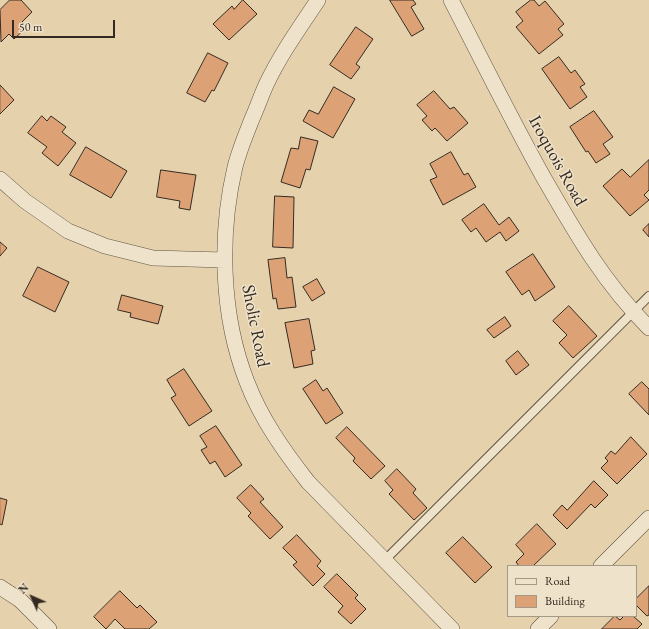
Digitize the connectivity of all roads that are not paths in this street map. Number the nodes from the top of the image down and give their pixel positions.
1 (318, 0) edge
2 (451, 0) edge
3 (0, 179) edge
4 (224, 260) junction
5 (649, 296) edge
6 (634, 311) junction
7 (649, 328) edge
8 (649, 518) edge
9 (385, 560) junction
10 (602, 565) edge
11 (0, 587) edge
12 (550, 617) edge
13 (49, 629) edge
14 (452, 629) edge
15 (538, 629) edge

1 - 4 street, Sholic Road
2 - 6 street, Iroquois Road
3 - 4 street
4 - 9 street, Sholic Road
5 - 6 lane
6 - 7 street, Iroquois Road
6 - 9 lane
8 - 10 street
9 - 14 street, Sholic Road
11 - 13 street
12 - 15 street

